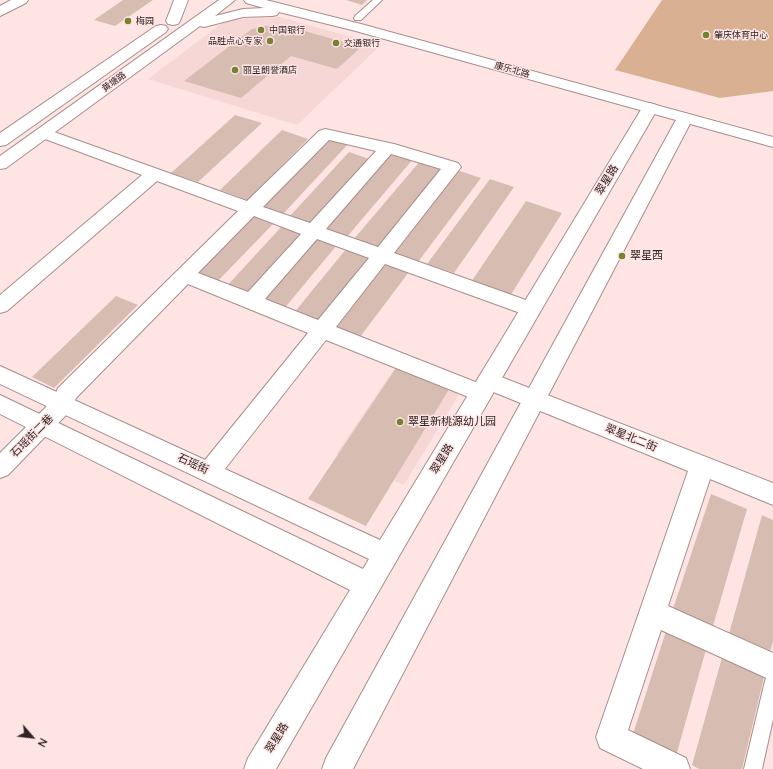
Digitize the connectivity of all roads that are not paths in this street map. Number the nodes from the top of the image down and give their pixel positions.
1 (21, 0) edge
2 (228, 0) edge
3 (378, 0) edge
4 (261, 1) edge
5 (186, 4) edge
6 (299, 4) edge
7 (0, 12) edge
8 (358, 18) junction
9 (190, 27) junction
10 (514, 65) junction
11 (650, 108) junction
12 (685, 118) junction
13 (773, 130) edge
14 (43, 133) junction
15 (0, 141) edge
16 (773, 142) edge
17 (388, 148) junction
18 (0, 164) edge
19 (154, 174) junction
20 (250, 208) junction
21 (314, 231) junction
22 (382, 256) junction
23 (184, 275) junction
24 (251, 302) junction
25 (0, 306) edge
26 (530, 309) junction
27 (322, 330) junction
28 (0, 374) edge
29 (484, 387) junction
30 (535, 400) junction
31 (0, 404) edge
32 (63, 404) junction
33 (42, 425) junction
34 (702, 466) junction
35 (0, 468) edge
36 (209, 472) junction
37 (773, 494) edge
38 (386, 555) junction
39 (368, 585) junction
40 (653, 613) junction
41 (773, 667) edge
42 (773, 681) edge
43 (259, 769) edge
44 (337, 769) edge
45 (676, 769) edge
46 (753, 769) edge

1 - 7 street
2 - 9 street, 黄塘路
3 - 8 lane
4 - 6 street, 康乐北路
5 - 15 street, 黄塘路
6 - 8 street, 康乐北路
6 - 9 street
6 - 10 street, 康乐北路
8 - 10 street, 康乐北路
9 - 14 street, 黄塘路
10 - 11 street, 康乐北路
10 - 13 street, 康乐北路
11 - 12 street, 康乐北路
11 - 26 street, 翠星路
12 - 16 street, 康乐北路
12 - 30 street
14 - 18 street, 黄塘路
14 - 19 street
17 - 20 street, 石瑶街二巷
17 - 21 street
17 - 22 street
19 - 20 street
19 - 25 street
20 - 21 street
20 - 23 street, 石瑶街二巷
21 - 22 street
21 - 24 street
22 - 26 street
22 - 27 street
23 - 24 street, 翠星北二街
23 - 32 street, 石瑶街二巷
24 - 27 street, 翠星北二街
26 - 29 street, 翠星路
27 - 29 street, 翠星北二街
27 - 36 street
28 - 32 street, 石瑶街
29 - 30 street, 翠星北二街
29 - 38 street, 翠星路
30 - 34 street, 翠星北二街
30 - 44 street
31 - 33 street
32 - 33 street, 石瑶街二巷
32 - 36 street, 石瑶街
33 - 35 street, 石瑶街二巷
33 - 39 street
34 - 37 street, 翠星北二街
34 - 40 street
36 - 38 street, 石瑶街
38 - 39 street, 翠星路
39 - 43 street, 翠星路
40 - 41 street
40 - 45 street
42 - 46 lane

